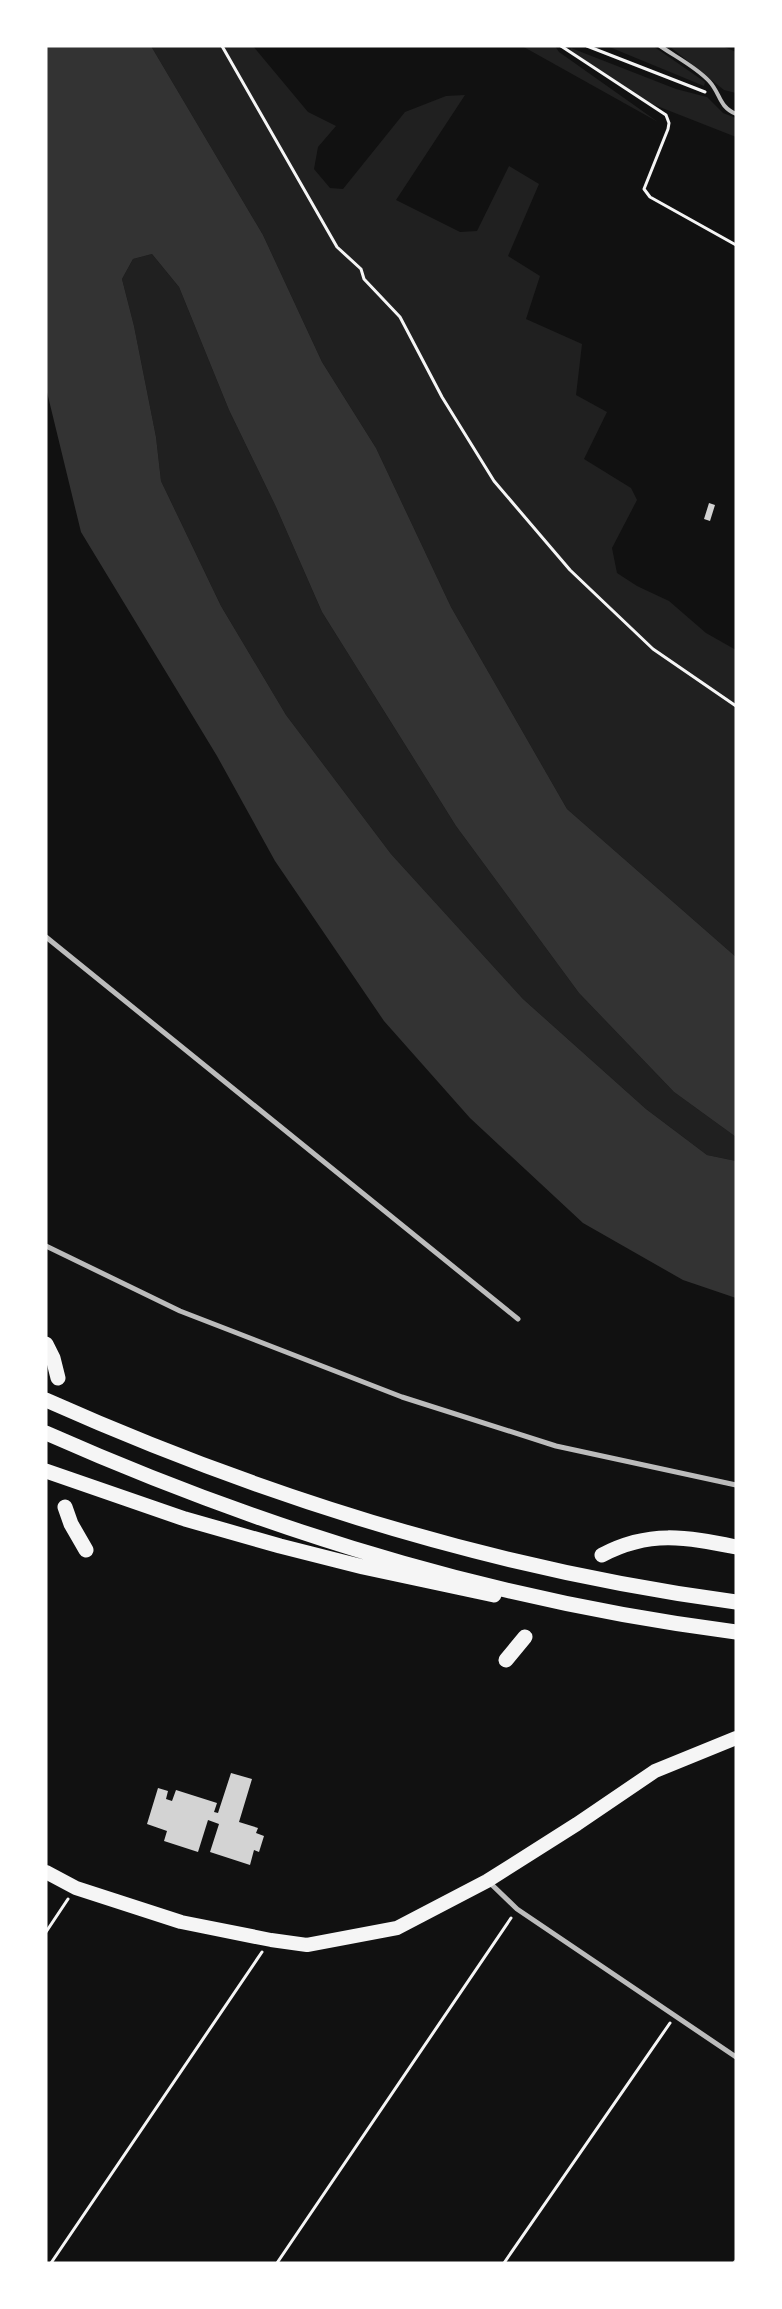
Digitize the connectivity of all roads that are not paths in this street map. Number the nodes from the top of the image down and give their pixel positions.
1 (660, 46) edge
2 (736, 114) edge
3 (46, 937) edge
4 (46, 1246) edge
5 (518, 1319) dead end
6 (46, 1344) edge
7 (58, 1378) dead end
8 (46, 1400) edge
9 (46, 1433) edge
10 (46, 1471) edge
11 (736, 1485) edge
12 (65, 1507) dead end
13 (736, 1547) edge
14 (86, 1550) dead end
15 (602, 1555) dead end
16 (736, 1602) edge
17 (619, 1614) junction
18 (736, 1632) edge
19 (525, 1637) dead end
20 (506, 1660) dead end
21 (736, 1738) edge
22 (46, 1872) edge
23 (487, 1881) junction
24 (736, 2057) edge

1 - 2 lane
3 - 5 street
4 - 11 street
6 - 7 highway
8 - 16 highway
9 - 17 highway
10 - 17 highway
12 - 14 highway
13 - 15 highway
17 - 18 highway
19 - 20 highway
21 - 23 highway
22 - 23 highway
23 - 24 street

